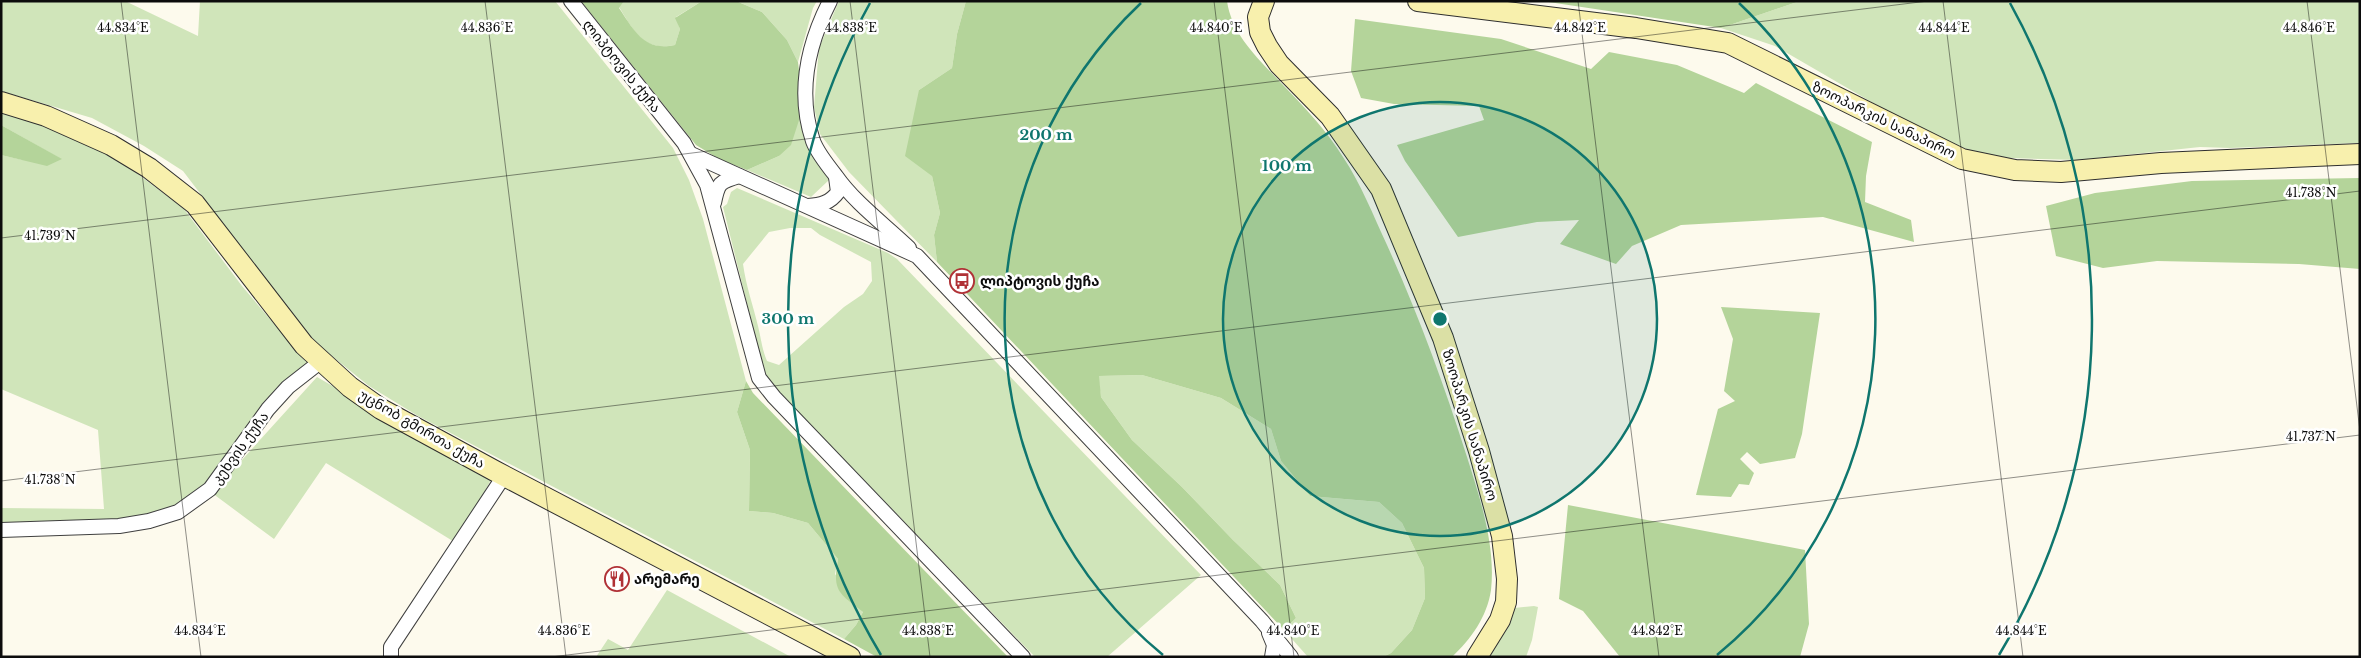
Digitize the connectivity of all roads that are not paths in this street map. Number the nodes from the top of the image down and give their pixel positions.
1 (571, 1) edge
2 (830, 1) edge
3 (1264, 1) edge
4 (1418, 1) edge
5 (1, 102) edge
6 (691, 154) junction
7 (2360, 154) edge
8 (739, 176) junction
9 (836, 177) junction
10 (714, 204) junction
11 (808, 206) junction
12 (916, 256) junction
13 (320, 362) junction
14 (504, 476) junction
15 (1, 530) edge
16 (1262, 621) junction
17 (391, 657) edge
18 (850, 657) edge
19 (1022, 657) edge
20 (1272, 657) edge
21 (1291, 657) edge
22 (1477, 657) edge

1 - 6 street, ლიპტოვის ქუჩა
2 - 9 street
3 - 22 main road, ზოოპარკის სანაპირო
4 - 7 main road, ზოოპარკის სანაპირო
5 - 13 main road, უცნობ გმირთა ქუჩა
6 - 8 street, ლიპტოვის ქუჩა
6 - 10 street
8 - 10 street
8 - 11 street, ლიპტოვის ქუჩა
9 - 11 street
9 - 12 street
10 - 19 street
11 - 12 street, ლიპტოვის ქუჩა
12 - 16 street, ლიპტოვის ქუჩა
13 - 14 main road, უცნობ გმირთა ქუჩა
13 - 15 street, კეხვის ქუჩა
14 - 17 street
14 - 18 main road, უცნობ გმირთა ქუჩა
16 - 20 street, ლიპტოვის ქუჩა
16 - 21 street, ლიპტოვის ქუჩა

